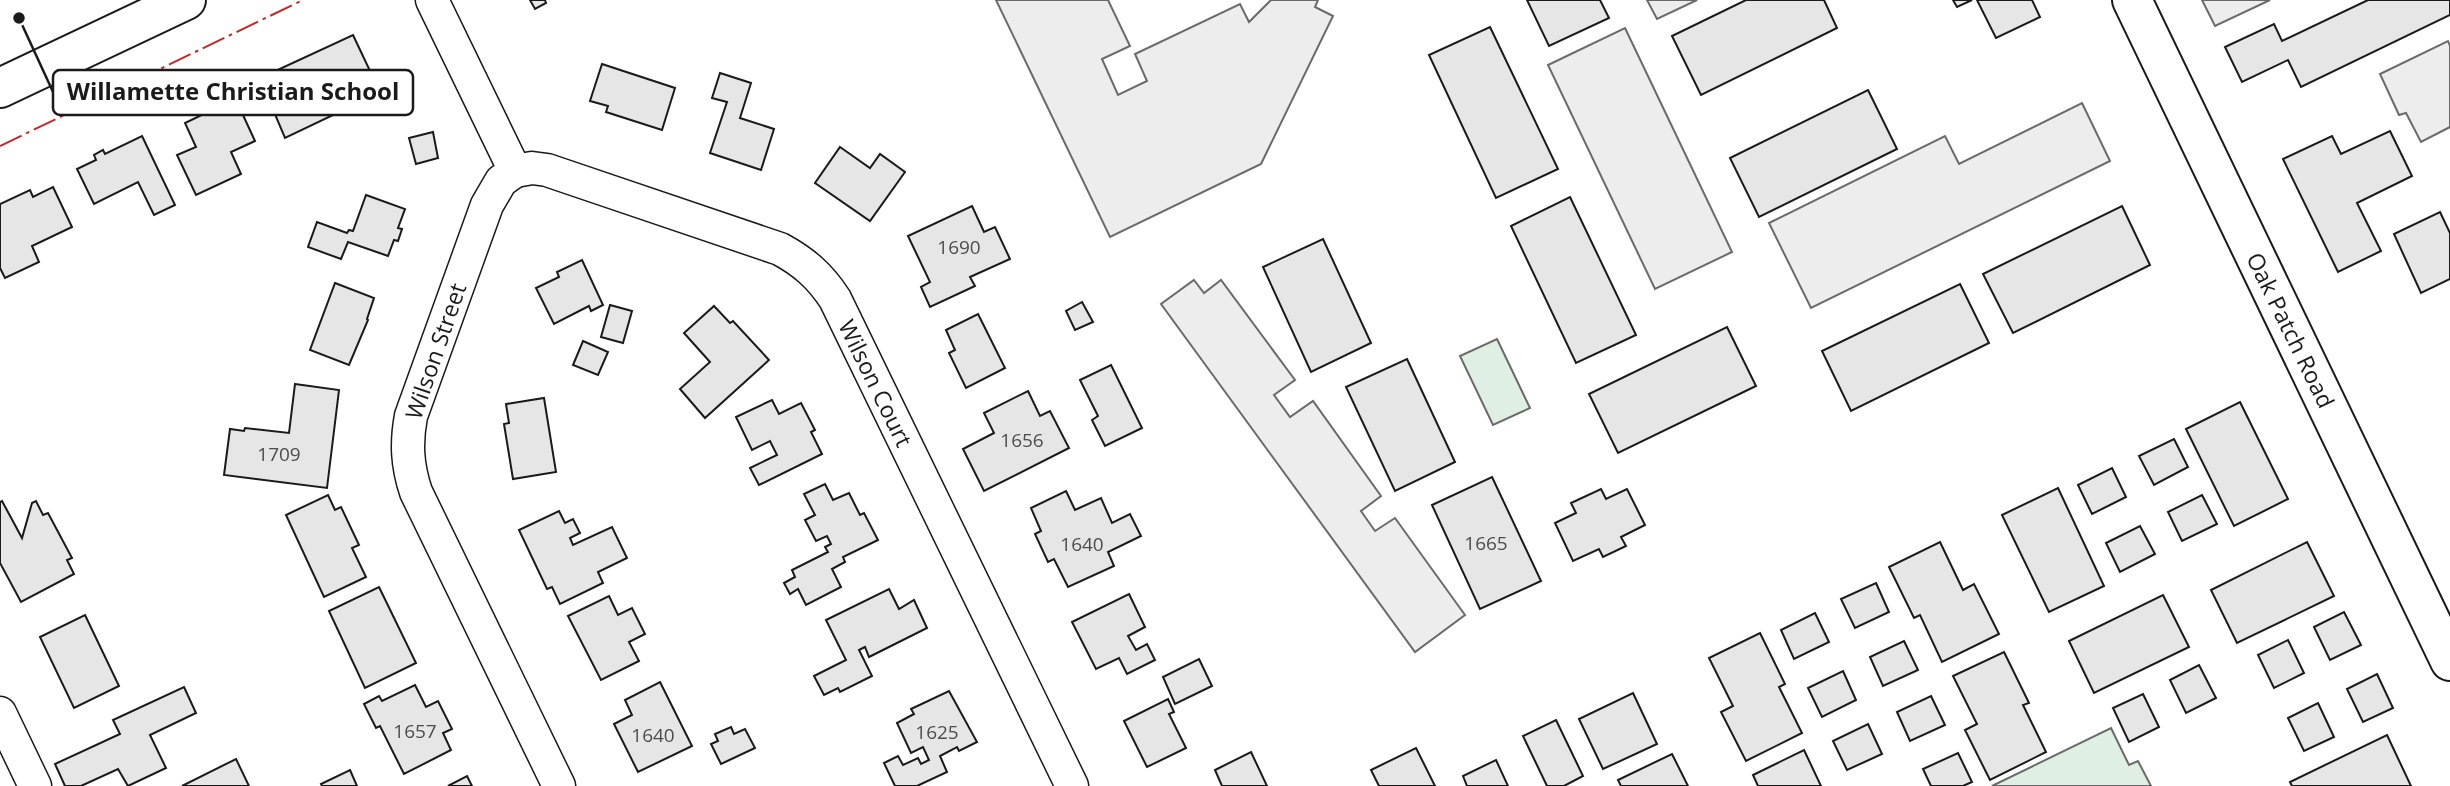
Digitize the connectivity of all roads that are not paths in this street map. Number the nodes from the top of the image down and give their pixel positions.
1 (186, 0) edge
2 (432, 0) edge
3 (2132, 0) edge
4 (0, 88) edge
5 (515, 171) junction
6 (2450, 661) edge
7 (0, 713) edge
8 (35, 786) edge
9 (559, 786) edge
10 (1072, 786) edge

1 - 4 street
2 - 5 street
3 - 6 street, Oak Patch Road
5 - 9 street, Wilson Street
5 - 10 street, Wilson Court
7 - 8 street

